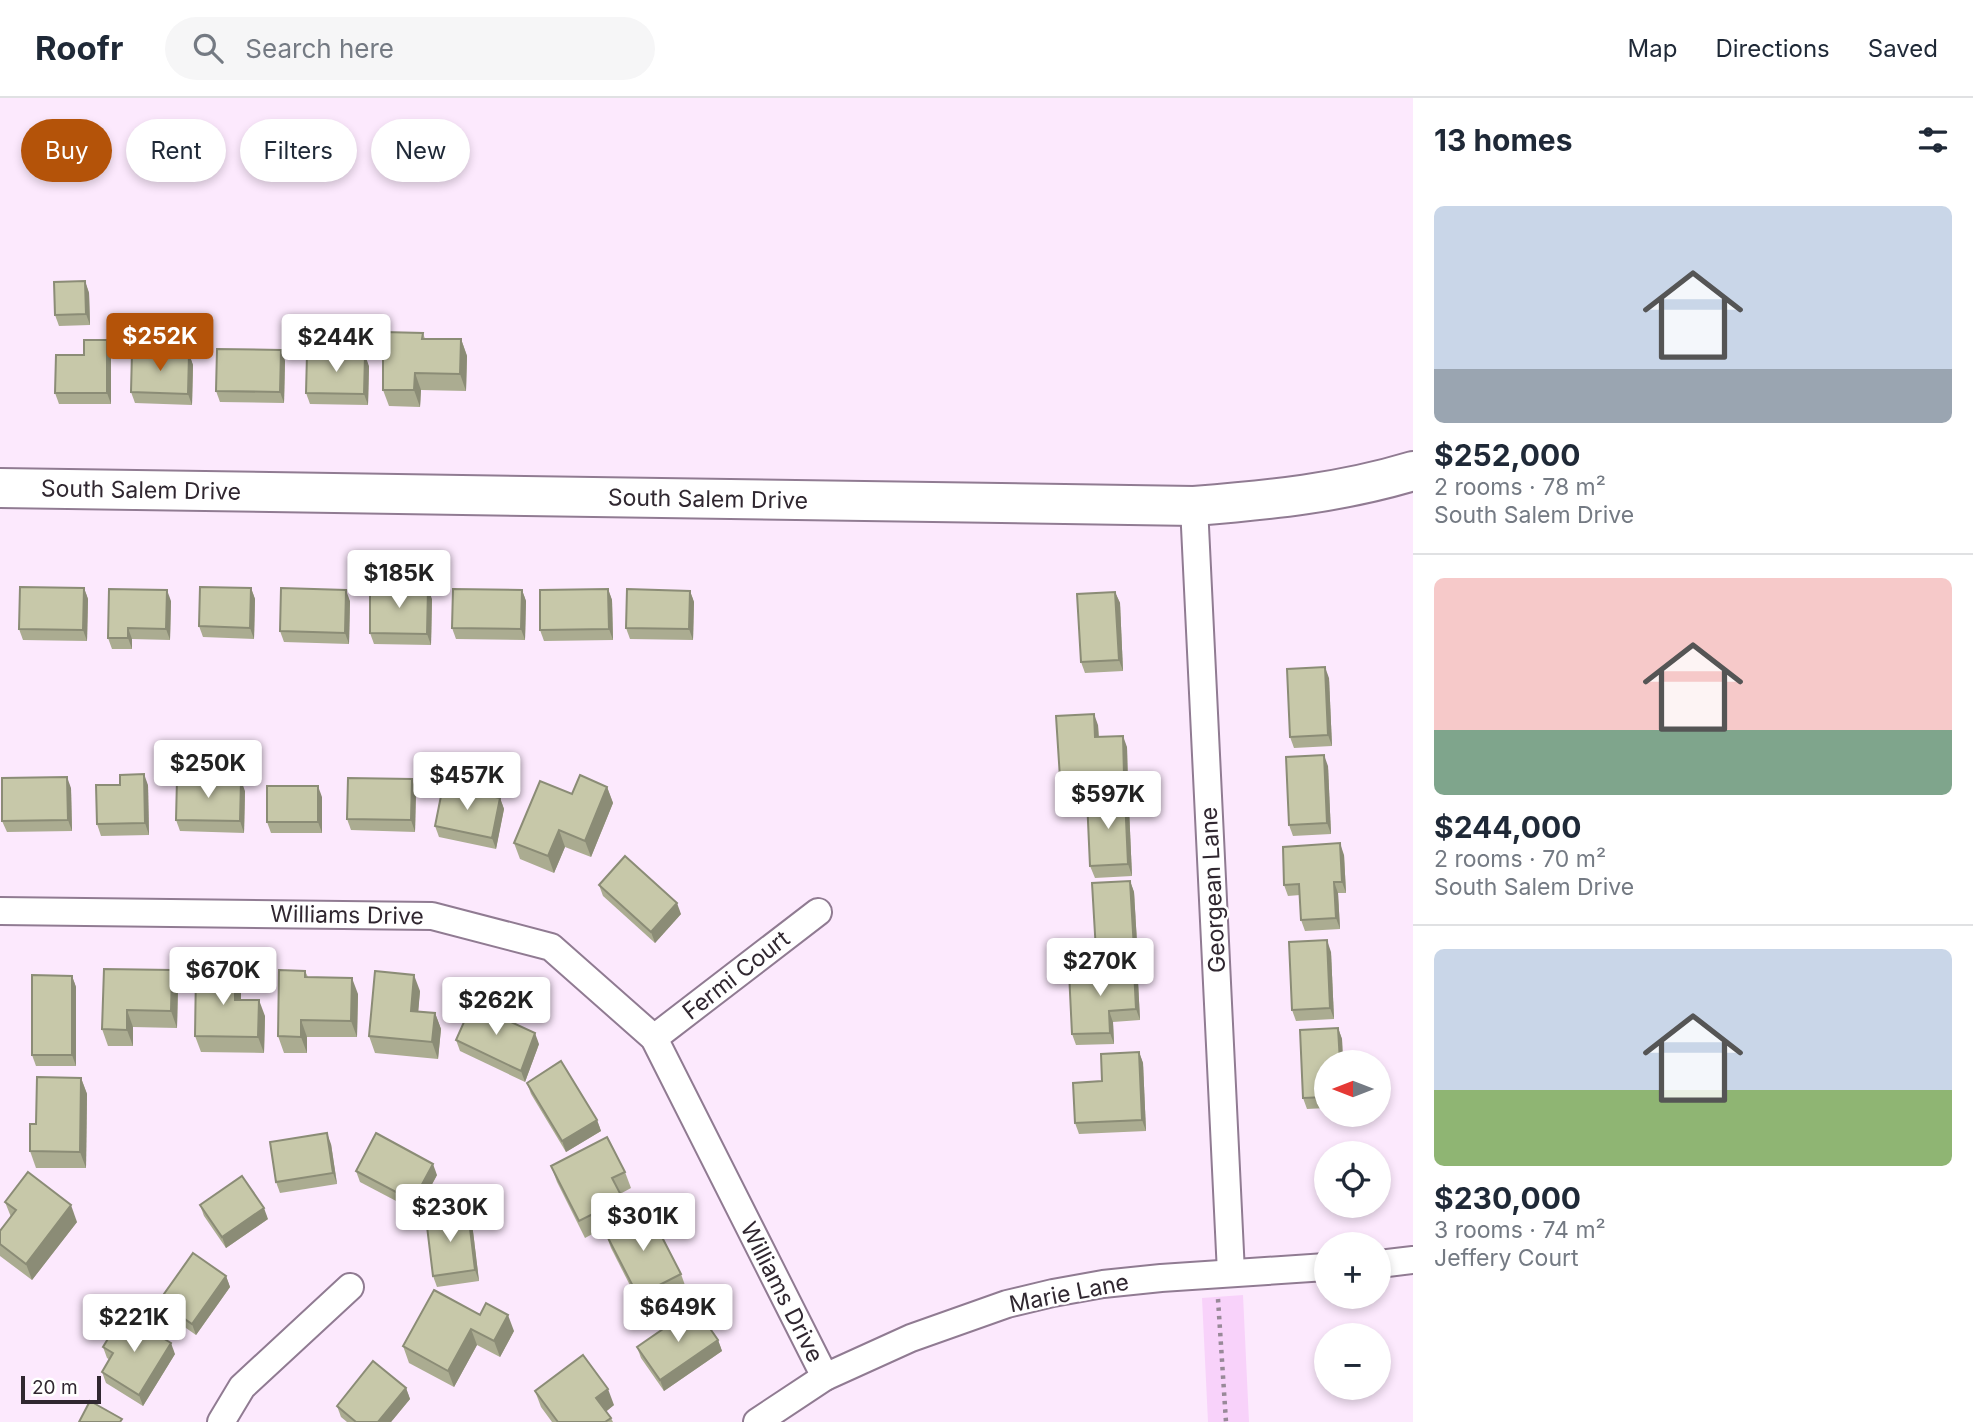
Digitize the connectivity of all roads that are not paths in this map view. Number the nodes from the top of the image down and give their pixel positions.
1 (1413, 471) edge
2 (0, 488) edge
3 (1194, 506) junction
4 (0, 911) edge
5 (818, 912) dead end
6 (654, 1038) junction
7 (1413, 1260) edge
8 (1391, 1263) edge
9 (1314, 1268) edge
10 (1224, 1273) junction
11 (350, 1287) dead end
12 (825, 1377) junction
13 (221, 1422) edge
14 (757, 1422) edge

1 - 3 street, South Salem Drive
2 - 3 street, South Salem Drive
3 - 10 street, Georgean Lane
4 - 6 street, Williams Drive
5 - 6 street, Fermi Court
6 - 12 street, Williams Drive
7 - 8 street
9 - 10 street, Marie Lane
10 - 12 street, Marie Lane
11 - 13 street
12 - 14 street, Marie Lane

